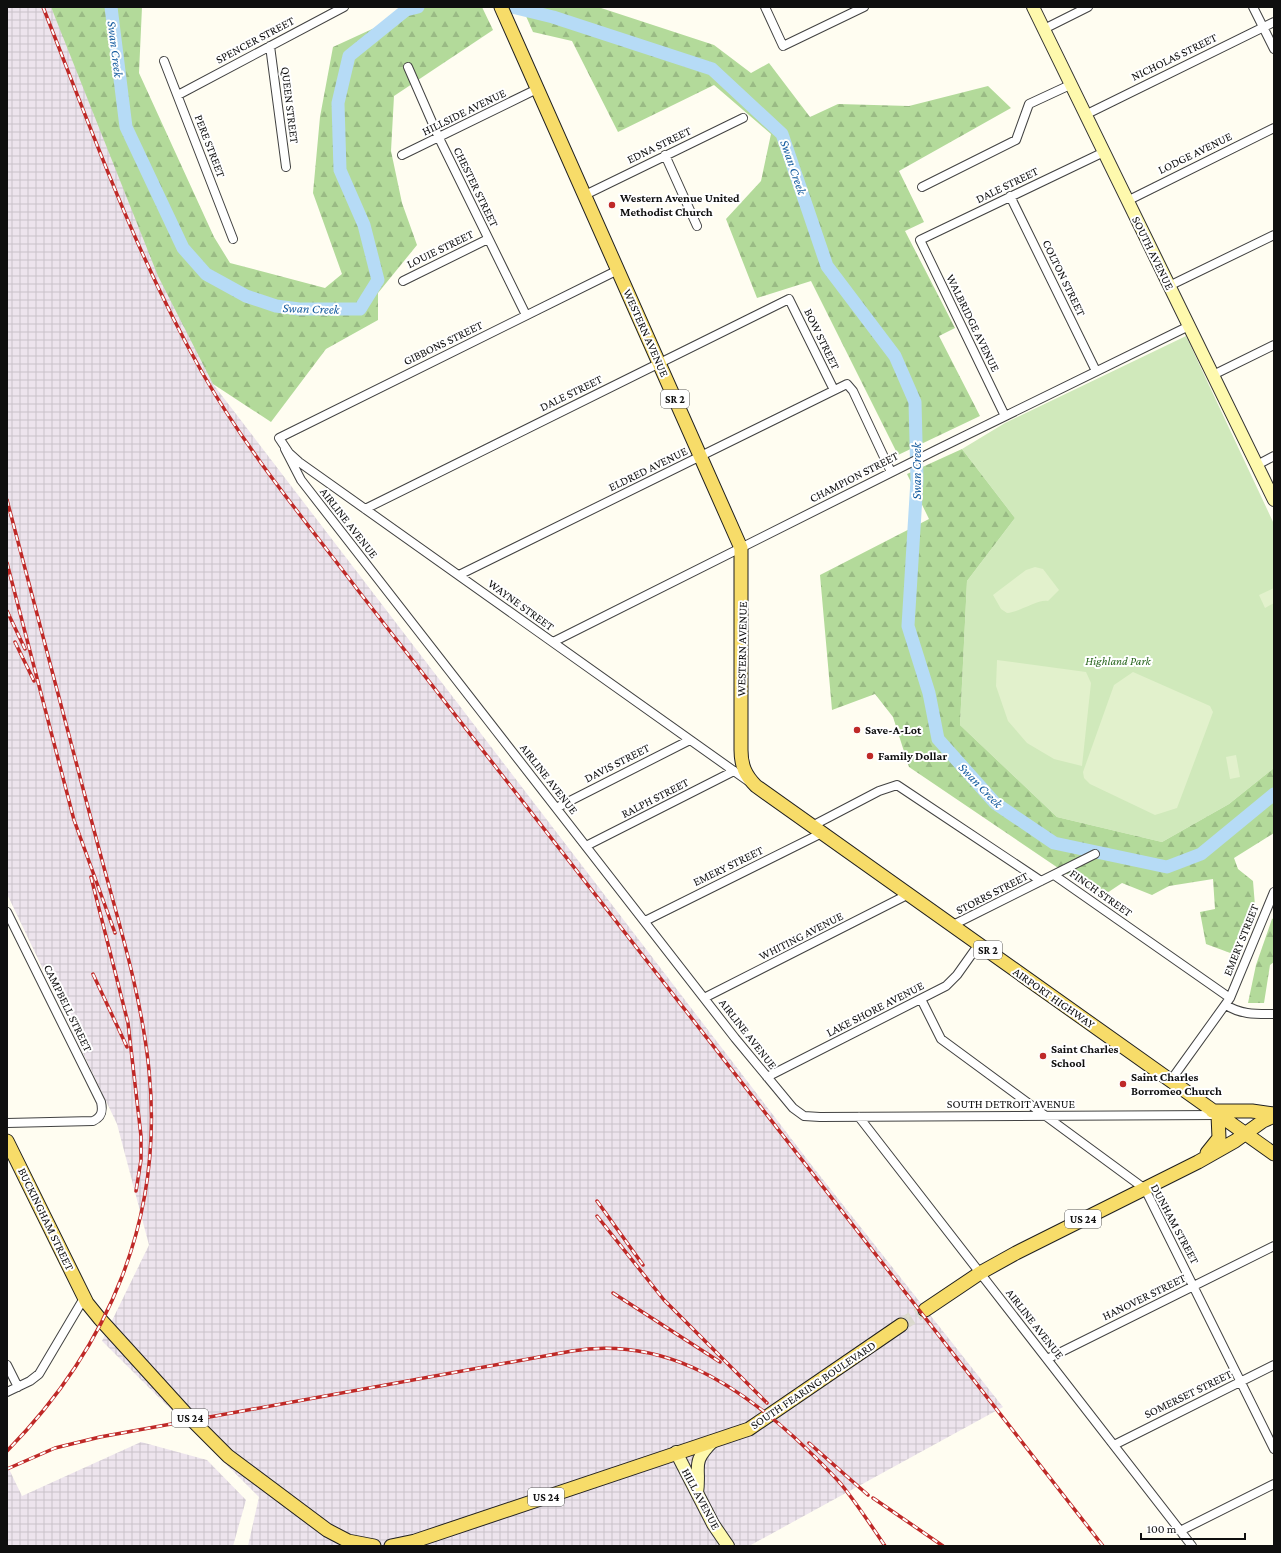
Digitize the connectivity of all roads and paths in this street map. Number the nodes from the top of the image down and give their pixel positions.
1 (344, 7) edge
2 (501, 7) edge
3 (766, 7) edge
4 (864, 7) edge
5 (1033, 7) edge
6 (1088, 7) edge
7 (1254, 7) edge
8 (1274, 22) edge
9 (1263, 27) junction
10 (1044, 29) junction
11 (270, 46) junction
12 (1274, 49) edge
13 (164, 61) dead end
14 (408, 67) dead end
15 (1070, 85) junction
16 (537, 89) junction
17 (178, 95) junction
18 (1085, 114) junction
19 (743, 118) dead end
20 (1274, 128) edge
21 (439, 138) junction
22 (1104, 152) junction
23 (402, 155) dead end
24 (665, 155) junction
25 (286, 167) dead end
26 (922, 187) dead end
27 (585, 195) junction
28 (1010, 196) junction
29 (1128, 200) junction
30 (697, 226) dead end
31 (1274, 235) edge
32 (233, 239) dead end
33 (488, 239) junction
34 (920, 240) joint
35 (618, 270) junction
36 (403, 281) dead end
37 (1169, 286) junction
38 (789, 299) joint
39 (526, 315) junction
40 (1189, 326) junction
41 (1274, 345) edge
42 (659, 363) junction
43 (1096, 371) junction
44 (1213, 375) junction
45 (834, 390) junction
46 (1005, 416) junction
47 (279, 438) joint
48 (285, 449) junction
49 (701, 456) junction
50 (1274, 456) edge
51 (1257, 465) junction
52 (891, 472) junction
53 (1274, 500) edge
54 (365, 508) junction
55 (741, 548) junction
56 (459, 575) junction
57 (553, 642) junction
58 (690, 740) junction
59 (734, 771) junction
60 (756, 786) junction
61 (556, 808) junction
62 (817, 829) junction
63 (586, 846) junction
64 (1095, 854) dead end
65 (1054, 875) junction
66 (1041, 881) junction
67 (1274, 892) edge
68 (909, 894) junction
69 (7, 912) edge
70 (645, 921) junction
71 (953, 925) junction
72 (979, 944) junction
73 (704, 998) junction
74 (921, 999) junction
75 (1228, 1002) junction
76 (1274, 1014) edge
77 (767, 1077) junction
78 (1171, 1080) junction
79 (1215, 1113) junction
80 (1274, 1115) edge
81 (804, 1116) joint
82 (1048, 1116) junction
83 (858, 1117) junction
84 (7, 1123) edge
85 (1246, 1134) junction
86 (7, 1141) edge
87 (1274, 1154) edge
88 (1198, 1162) junction
89 (1145, 1189) junction
90 (1274, 1246) edge
91 (980, 1273) junction
92 (1194, 1286) junction
93 (84, 1298) junction
94 (924, 1310) tunnel mouth
95 (902, 1326) tunnel mouth
96 (1047, 1359) junction
97 (7, 1365) edge
98 (1274, 1365) edge
99 (1240, 1382) junction
100 (18, 1387) junction
101 (7, 1392) edge
102 (713, 1441) junction
103 (1114, 1445) junction
104 (1274, 1449) edge
105 (676, 1452) junction
106 (1274, 1484) edge
107 (697, 1493) junction
108 (713, 1524) junction
109 (1180, 1531) junction
110 (374, 1546) edge
111 (391, 1546) edge
112 (719, 1546) edge
113 (728, 1546) edge
114 (1192, 1546) edge

1 - 11 street, SPENCER STREET
2 - 16 main road, WESTERN AVENUE / SR 2
3 - 4 street
5 - 10 street, SOUTH AVENUE
6 - 10 street
7 - 9 street
8 - 9 street, NICHOLAS STREET
9 - 12 street
9 - 18 street, NICHOLAS STREET
10 - 15 street, SOUTH AVENUE
11 - 17 street, SPENCER STREET
11 - 25 street, QUEEN STREET
13 - 17 street, PERE STREET
14 - 21 street, CHESTER STREET
15 - 18 street, SOUTH AVENUE
15 - 26 street
16 - 21 street, HILLSIDE AVENUE
16 - 27 main road, WESTERN AVENUE / SR 2
17 - 32 street, PERE STREET
18 - 22 street, SOUTH AVENUE
19 - 24 street, EDNA STREET
20 - 29 street, LODGE AVENUE
21 - 23 street, HILLSIDE AVENUE
21 - 33 street, CHESTER STREET
22 - 28 street, DALE STREET
22 - 29 street, SOUTH AVENUE
24 - 27 street, EDNA STREET
24 - 30 street
27 - 35 main road, WESTERN AVENUE / SR 2
28 - 34 street, DALE STREET
28 - 43 street, COLTON STREET
29 - 37 street, SOUTH AVENUE
31 - 37 street
33 - 36 street, LOUIE STREET
33 - 39 street, CHESTER STREET
34 - 46 street, WALBRIDGE AVENUE
35 - 39 street, GIBBONS STREET
35 - 42 main road, WESTERN AVENUE / SR 2
37 - 40 street, SOUTH AVENUE
38 - 42 street, DALE STREET
38 - 45 street, BOW STREET
39 - 47 street, GIBBONS STREET
40 - 43 street, CHAMPION STREET
40 - 44 street, SOUTH AVENUE
41 - 44 street
42 - 49 main road, WESTERN AVENUE / SR 2
42 - 54 street, DALE STREET
43 - 46 street, CHAMPION STREET
44 - 51 street, SOUTH AVENUE
45 - 49 street, ELDRED AVENUE
45 - 52 street, ELDRED AVENUE
46 - 52 street, CHAMPION STREET
47 - 48 street, WAYNE STREET
48 - 54 street, WAYNE STREET
48 - 61 street, AIRLINE AVENUE
49 - 55 main road, WESTERN AVENUE / SR 2
49 - 56 street, ELDRED AVENUE
50 - 51 street
51 - 53 street, SOUTH AVENUE
52 - 55 street, CHAMPION STREET
54 - 56 street, WAYNE STREET
55 - 57 street, CHAMPION STREET
55 - 60 main road, WESTERN AVENUE / SR 2
56 - 57 street, WAYNE STREET
57 - 58 street, WAYNE STREET
58 - 59 street, WAYNE STREET
58 - 61 street, DAVIS STREET
59 - 60 street, WAYNE STREET
59 - 63 street, RALPH STREET
60 - 62 main road, AIRPORT HIGHWAY / SR 2
61 - 63 street, AIRLINE AVENUE
62 - 66 street, EMERY STREET
62 - 68 main road, AIRPORT HIGHWAY / SR 2
62 - 70 street, EMERY STREET
63 - 70 street, AIRLINE AVENUE
64 - 65 street
65 - 66 street, FINCH STREET
65 - 75 street, FINCH STREET
66 - 71 street, STORRS STREET
67 - 75 street, EMERY STREET
68 - 71 main road, AIRPORT HIGHWAY / SR 2
68 - 73 street, WHITING AVENUE
69 - 84 street, CAMPBELL STREET
70 - 73 street, AIRLINE AVENUE
71 - 72 main road, AIRPORT HIGHWAY / SR 2
72 - 74 street, LAKE SHORE AVENUE
72 - 78 main road, AIRPORT HIGHWAY / SR 2
73 - 77 street, AIRLINE AVENUE
74 - 77 street, LAKE SHORE AVENUE
74 - 82 street, DUNHAM STREET
75 - 76 street, FINCH STREET
75 - 78 street, EMERY STREET
77 - 81 street, AIRLINE AVENUE
78 - 79 main road, AIRPORT HIGHWAY / SR 2
79 - 80 main road
79 - 82 street, SOUTH DETROIT AVENUE
79 - 85 main road, AIRPORT HIGHWAY / SR 2
79 - 88 main road
80 - 85 main road, US 24
81 - 83 street, SOUTH DETROIT AVENUE
82 - 83 street, SOUTH DETROIT AVENUE
82 - 89 street, DUNHAM STREET
83 - 91 street, AIRLINE AVENUE
85 - 87 main road, AIRPORT HIGHWAY / SR 2
85 - 88 main road, US 24
86 - 93 main road, BUCKINGHAM STREET / US 24
88 - 89 main road, US 24
89 - 91 main road, US 24
89 - 92 street, DUNHAM STREET
90 - 92 street, HANOVER STREET
91 - 94 main road, US 24
91 - 96 street, AIRLINE AVENUE
92 - 96 street, HANOVER STREET
92 - 99 street, DUNHAM STREET
93 - 100 street
93 - 110 main road, US 24
95 - 102 main road, SOUTH FEARING BOULEVARD / US 24
96 - 103 street, AIRLINE AVENUE
97 - 100 street
98 - 99 street, SOMERSET STREET
99 - 103 street, SOMERSET STREET
99 - 104 street, DUNHAM STREET
100 - 101 street
102 - 105 main road, SOUTH FEARING BOULEVARD / US 24
102 - 107 street
103 - 109 street, AIRLINE AVENUE
105 - 107 street, HILL AVENUE
105 - 111 main road, US 24
106 - 109 street
107 - 108 street, HILL AVENUE
108 - 112 street
108 - 113 street, HILL AVENUE
109 - 114 street, AIRLINE AVENUE

